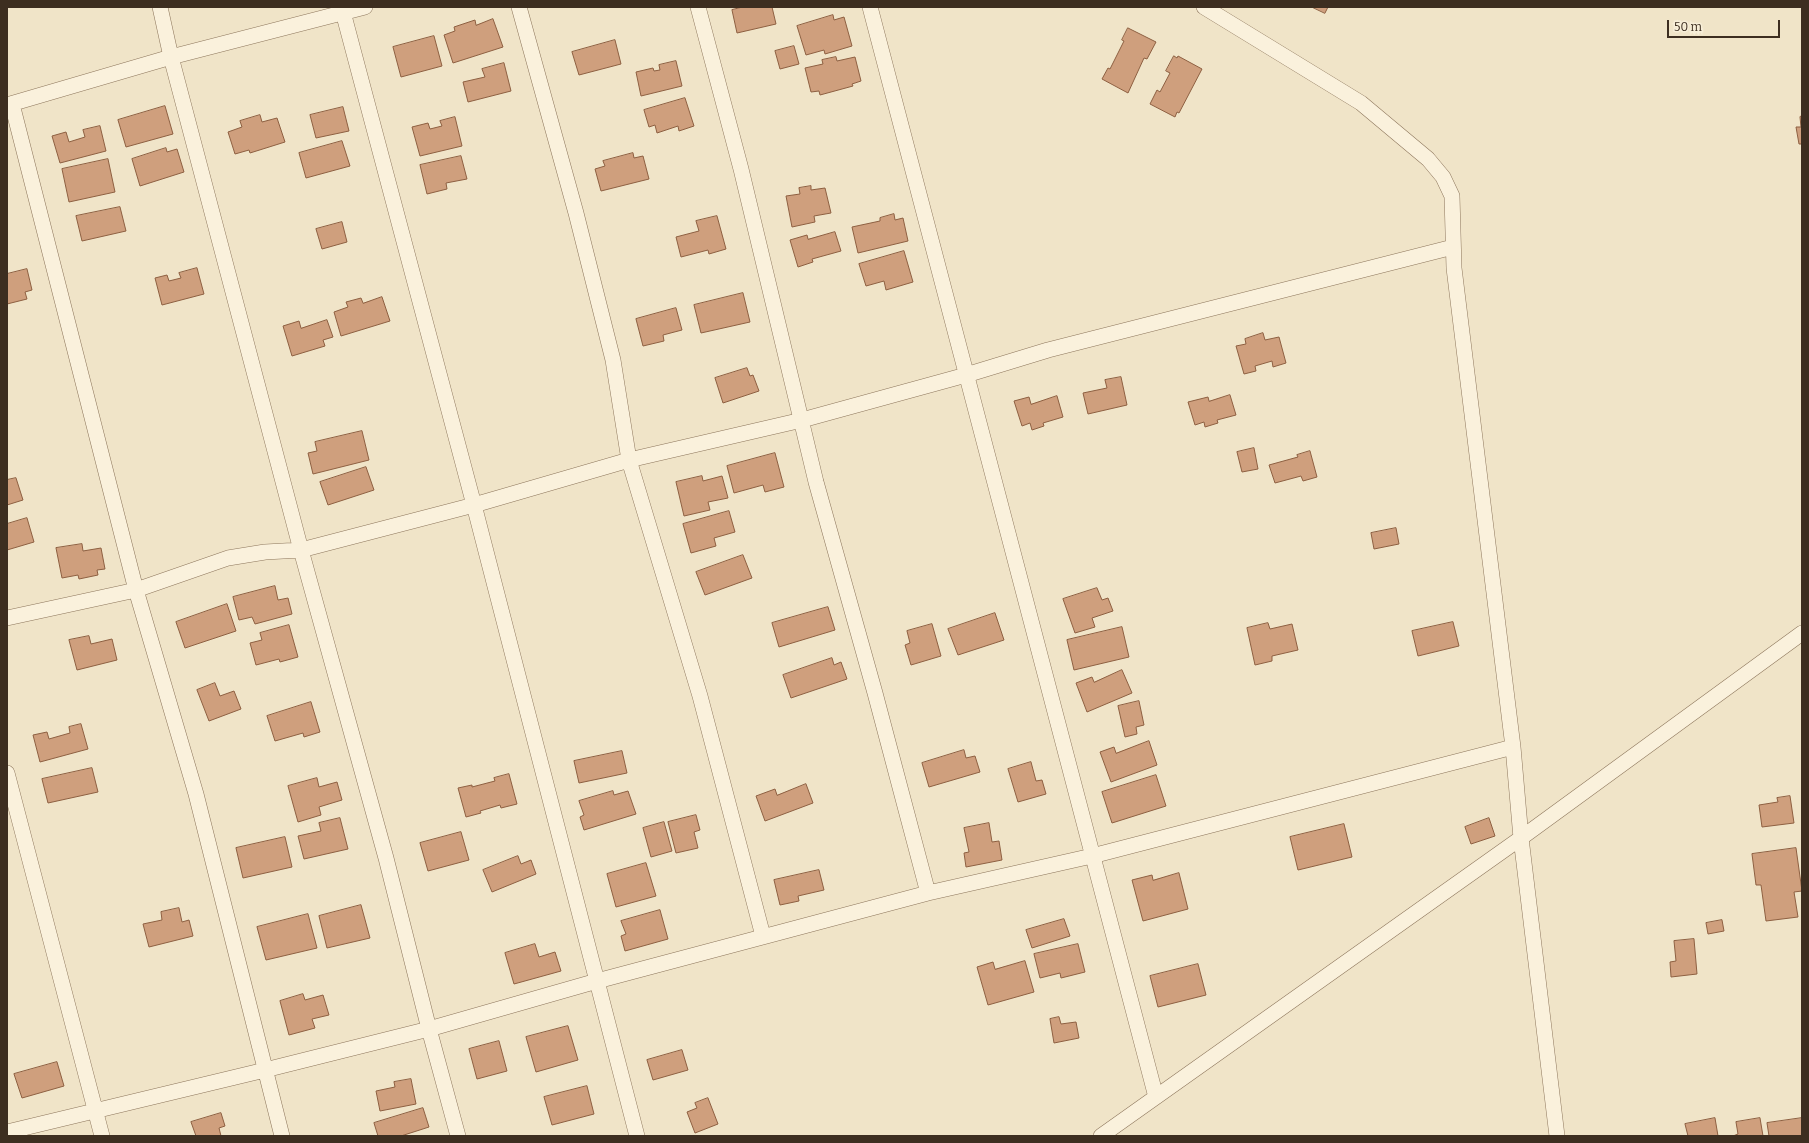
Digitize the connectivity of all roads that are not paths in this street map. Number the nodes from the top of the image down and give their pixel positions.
1 (160, 7) edge
2 (365, 7) edge
3 (519, 7) edge
4 (698, 7) edge
5 (870, 7) edge
6 (1204, 7) edge
7 (343, 12) junction
8 (171, 57) junction
9 (9, 104) edge
10 (1453, 247) junction
11 (966, 375) junction
12 (802, 420) junction
13 (629, 460) junction
14 (474, 505) junction
15 (301, 550) junction
16 (136, 590) junction
17 (7, 618) edge
18 (1802, 633) edge
19 (1513, 747) junction
20 (7, 773) edge
21 (1521, 838) junction
22 (1092, 856) junction
23 (928, 893) junction
24 (763, 936) junction
25 (597, 981) junction
26 (429, 1029) junction
27 (265, 1070) junction
28 (1156, 1097) junction
29 (94, 1111) junction
30 (7, 1132) edge
31 (102, 1136) edge
32 (282, 1136) edge
33 (458, 1136) edge
34 (637, 1136) edge
35 (1101, 1136) edge
36 (1557, 1136) edge

1 - 8 street
2 - 7 street
3 - 13 street
4 - 12 street
5 - 11 street
6 - 10 street
7 - 8 street
7 - 14 street
8 - 9 street
8 - 15 street
9 - 16 street
10 - 11 street
10 - 19 street
11 - 12 street
11 - 22 street
12 - 13 street
12 - 23 street
13 - 14 street
13 - 24 street
14 - 15 street
14 - 25 street
15 - 16 street
15 - 26 street
16 - 17 street
16 - 27 street
18 - 21 street
19 - 21 street
19 - 22 street
20 - 29 street
21 - 28 street
21 - 36 street
22 - 23 street
22 - 28 street
23 - 24 street
24 - 25 street
25 - 26 street
25 - 34 street
26 - 27 street
26 - 33 street
27 - 29 street
27 - 32 street
28 - 35 street
29 - 30 street
29 - 31 street

